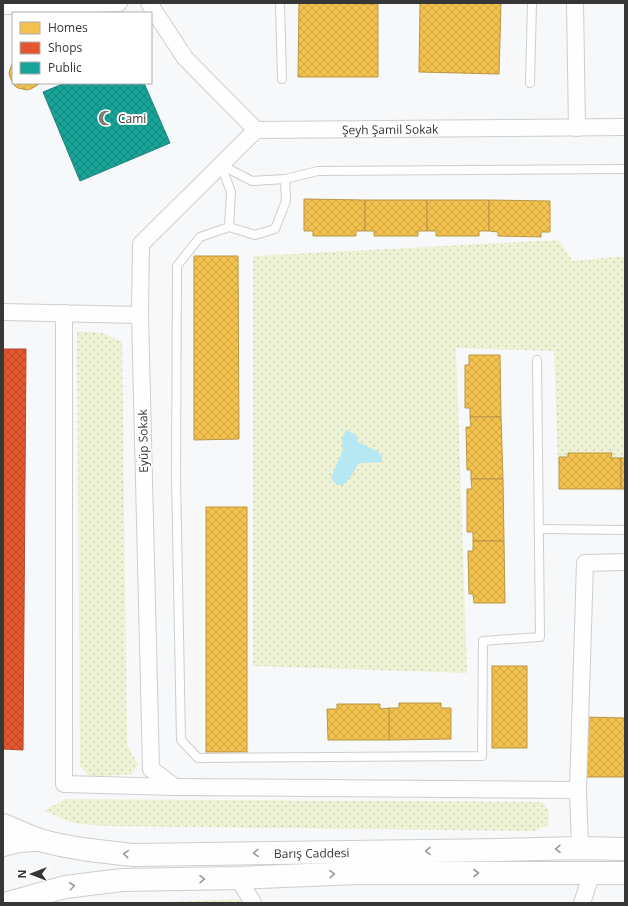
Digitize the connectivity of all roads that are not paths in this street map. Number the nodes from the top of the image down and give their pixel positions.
1 (119, 3) edge
2 (149, 3) edge
3 (280, 3) edge
4 (532, 3) edge
5 (575, 3) edge
6 (63, 4) edge
7 (80, 4) edge
8 (3, 6) edge
9 (282, 78) dead end
10 (530, 83) dead end
11 (576, 128) junction
12 (625, 128) edge
13 (256, 130) junction
14 (221, 165) junction
15 (625, 169) edge
16 (285, 179) junction
17 (229, 226) junction
18 (3, 312) edge
19 (64, 313) junction
20 (140, 315) junction
21 (536, 360) dead end
22 (539, 529) junction
23 (625, 530) edge
24 (625, 562) edge
25 (175, 787) junction
26 (578, 790) junction
27 (3, 825) edge
28 (42, 840) junction
29 (3, 845) edge
30 (580, 848) junction
31 (625, 849) edge
32 (592, 873) junction
33 (625, 873) edge
34 (238, 878) junction
35 (3, 886) edge
36 (41, 893) junction
37 (8, 903) edge
38 (253, 903) edge
39 (582, 903) edge

1 - 7 street
2 - 13 street
3 - 9 lane
4 - 10 lane
5 - 11 street
6 - 7 street
6 - 8 street
11 - 12 street, Şeyh Şamil Sokak
11 - 13 street, Şeyh Şamil Sokak
13 - 14 street, Eyüp Sokak
14 - 16 lane
14 - 17 lane
14 - 20 street, Eyüp Sokak
15 - 16 lane
16 - 17 lane
17 - 22 lane
18 - 19 street
19 - 20 street
19 - 25 street
20 - 25 street, Eyüp Sokak
21 - 22 lane
22 - 23 lane
24 - 26 street
25 - 26 street
26 - 30 street
27 - 28 main road, Barış Caddesi
28 - 29 main road
30 -> 28 main road, Barış Caddesi
30 - 31 main road, Barış Caddesi
32 - 33 main road, Barış Caddesi
34 -> 32 main road, Barış Caddesi
32 - 39 street
36 -> 34 main road, Barış Caddesi
34 - 38 street
35 - 36 main road
36 - 37 main road, Barış Caddesi

